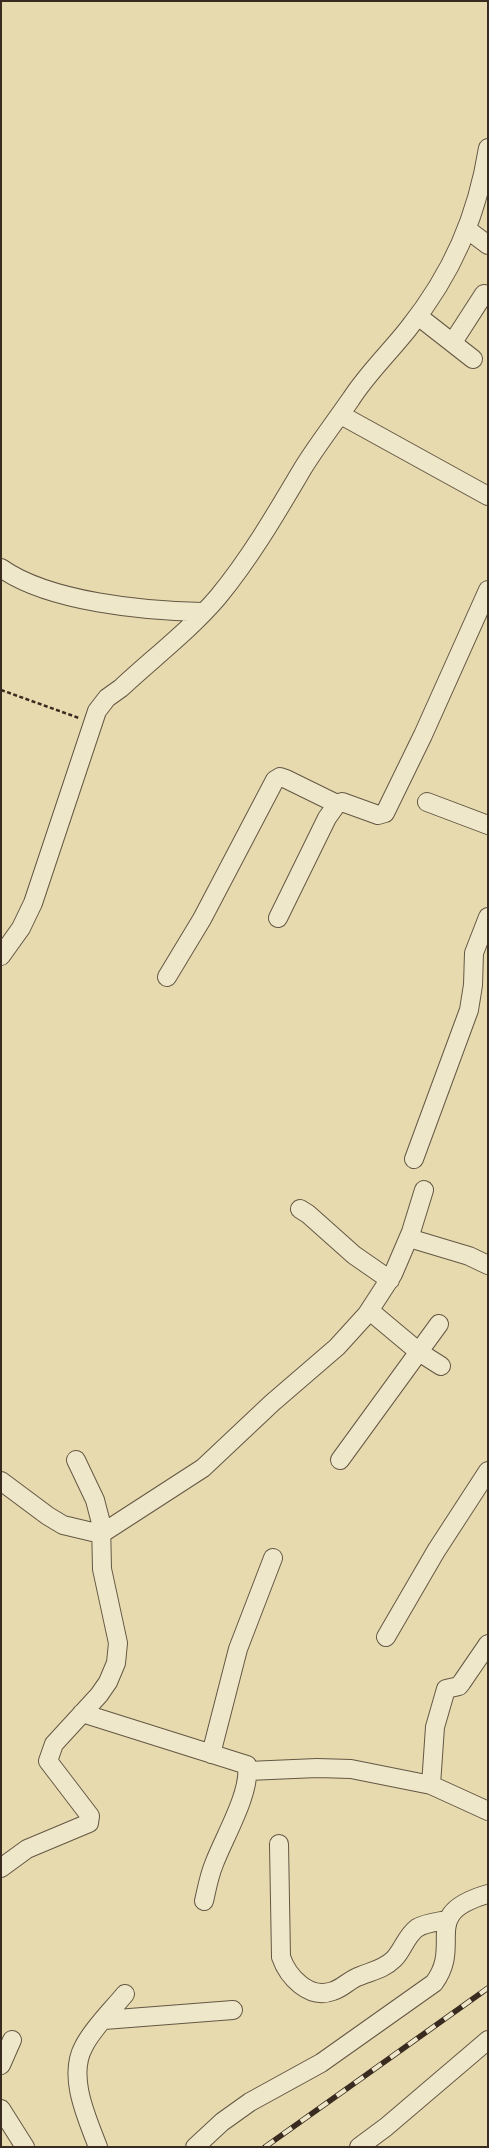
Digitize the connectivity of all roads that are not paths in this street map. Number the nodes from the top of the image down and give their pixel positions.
1 (488, 148) edge
2 (468, 230) junction
3 (488, 245) edge
4 (484, 294) dead end
5 (418, 316) junction
6 (453, 342) junction
7 (473, 359) dead end
8 (341, 415) junction
9 (488, 496) edge
10 (1, 568) edge
11 (488, 590) edge
12 (203, 612) junction
13 (427, 802) dead end
14 (337, 804) junction
15 (488, 825) edge
16 (488, 917) edge
17 (278, 918) dead end
18 (1, 956) edge
19 (167, 977) dead end
20 (414, 1159) dead end
21 (424, 1190) dead end
22 (300, 1209) dead end
23 (409, 1238) junction
24 (488, 1265) edge
25 (390, 1280) junction
26 (370, 1311) junction
27 (439, 1324) dead end
28 (419, 1352) junction
29 (441, 1366) dead end
30 (76, 1460) dead end
31 (340, 1460) dead end
32 (488, 1471) edge
33 (1, 1481) edge
34 (101, 1534) junction
35 (273, 1558) dead end
36 (386, 1637) dead end
37 (488, 1644) edge
38 (82, 1713) junction
39 (211, 1754) junction
40 (248, 1771) junction
41 (431, 1785) junction
42 (488, 1811) edge
43 (279, 1844) dead end
44 (1, 1868) edge
45 (488, 1894) edge
46 (204, 1901) dead end
47 (447, 1920) junction
48 (125, 1994) dead end
49 (233, 2010) dead end
50 (104, 2020) junction
51 (12, 2040) dead end
52 (488, 2040) edge
53 (1, 2064) edge
54 (1, 2109) edge
55 (384, 2138) edge
56 (25, 2147) edge
57 (98, 2147) edge
58 (195, 2147) edge
59 (359, 2147) edge

1 - 2 street
2 - 3 street
2 - 5 street
4 - 6 street
5 - 6 street
5 - 8 street
6 - 7 street
8 - 9 street
8 - 12 street
10 - 12 street
11 - 14 street
12 - 18 street
13 - 15 street
14 - 17 street
14 - 19 street
16 - 20 street
21 - 23 street
22 - 25 street
23 - 24 street
23 - 25 street
25 - 26 street
26 - 28 street
26 - 34 street
27 - 28 street
28 - 29 street
28 - 31 street
30 - 34 street
32 - 36 street
33 - 34 street
34 - 38 street
35 - 39 street
37 - 41 street
38 - 39 street
38 - 44 street
39 - 40 street
40 - 41 street
40 - 46 street
41 - 42 street
43 - 47 street
45 - 47 street
47 - 58 street
48 - 50 street
49 - 50 street
50 - 57 street
51 - 53 street
52 - 55 street
54 - 56 street
55 - 59 street

